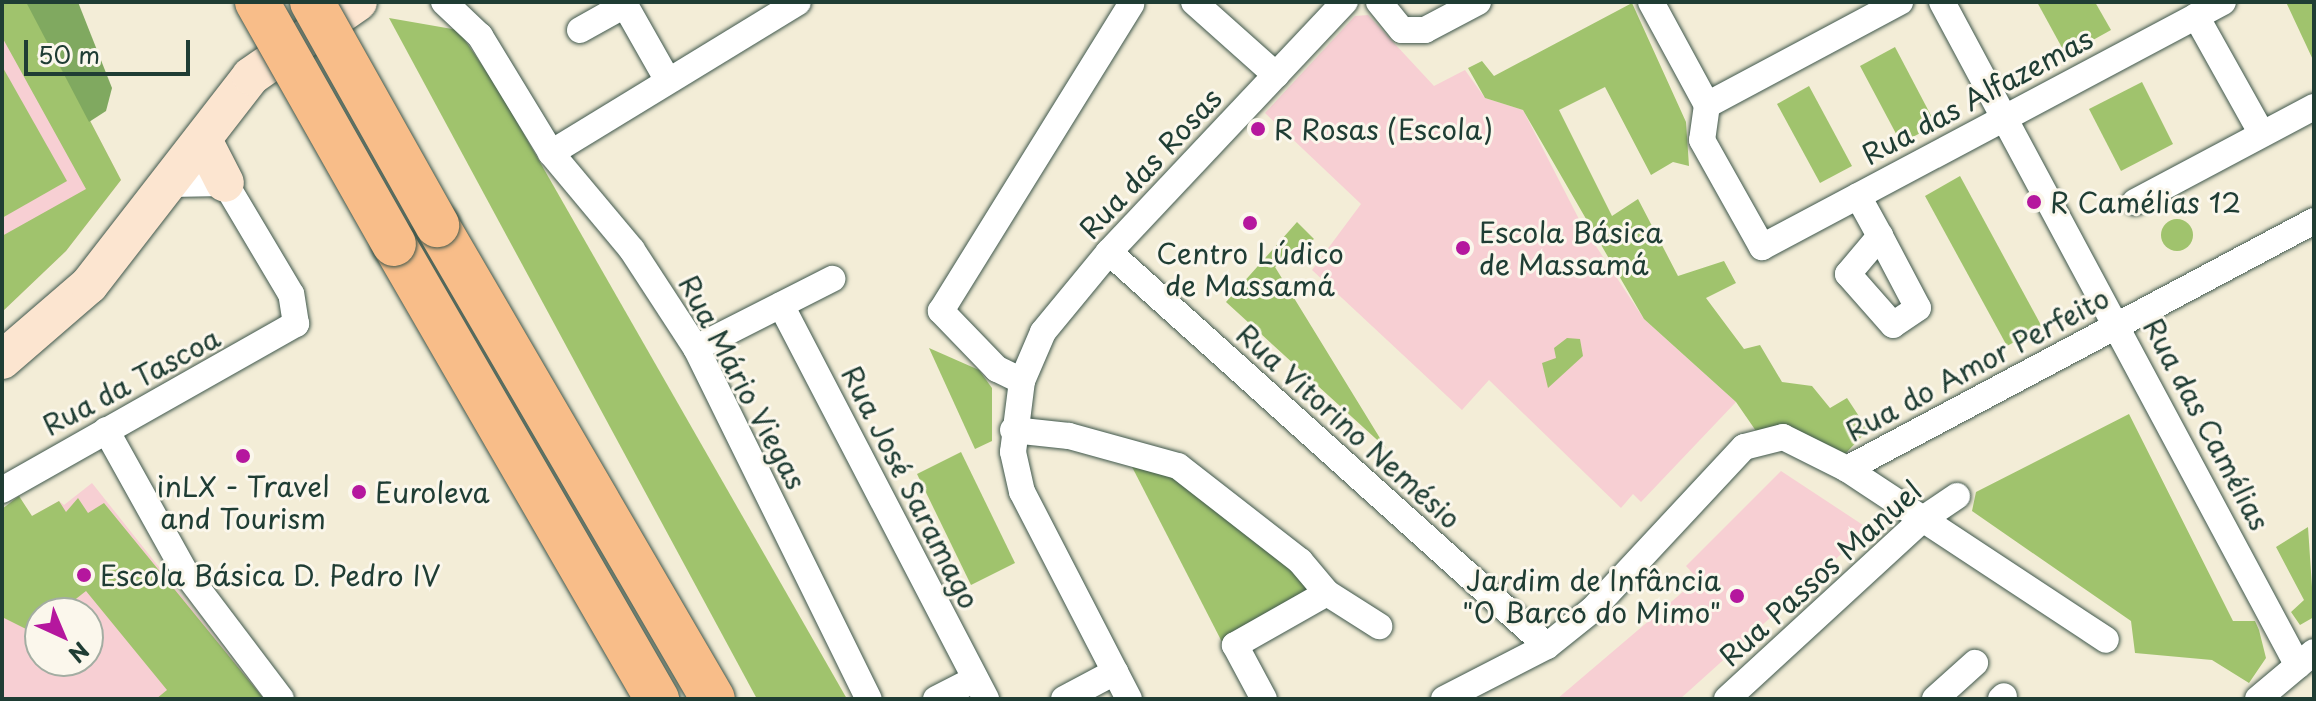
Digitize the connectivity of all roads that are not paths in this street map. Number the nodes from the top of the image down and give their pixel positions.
1 (257, 2) edge
2 (312, 2) edge
3 (358, 2) edge
4 (444, 2) edge
5 (798, 2) edge
6 (1193, 2) edge
7 (1345, 2) edge
8 (1379, 2) edge
9 (1651, 2) edge
10 (1900, 2) edge
11 (1942, 2) edge
12 (2223, 2) edge
13 (1474, 3) edge
14 (1131, 4) dead end
15 (2196, 16) junction
16 (580, 30) dead end
17 (1276, 75) junction
18 (668, 81) junction
19 (1707, 105) junction
20 (2314, 107) edge
21 (2004, 118) junction
22 (2262, 134) junction
23 (203, 140) junction
24 (551, 153) junction
25 (225, 183) junction
26 (170, 184) junction
27 (1858, 196) junction
28 (2135, 202) dead end
29 (2314, 221) edge
30 (1880, 236) dead end
31 (1109, 252) junction
32 (832, 279) dead end
33 (781, 305) junction
34 (2119, 325) junction
35 (696, 348) junction
36 (2, 360) edge
37 (1022, 381) junction
38 (106, 430) junction
39 (1013, 430) junction
40 (1847, 469) junction
41 (2, 490) edge
42 (1957, 496) dead end
43 (1923, 519) junction
44 (1327, 593) junction
45 (1379, 626) dead end
46 (2106, 640) dead end
47 (1547, 646) junction
48 (2306, 659) edge
49 (1975, 663) dead end
50 (1115, 672) junction
51 (980, 689) edge
52 (281, 699) edge
53 (657, 699) edge
54 (713, 699) edge
55 (869, 699) edge
56 (936, 699) edge
57 (1064, 699) edge
58 (1129, 699) edge
59 (1264, 699) edge
60 (1446, 699) edge
61 (1727, 699) edge
62 (1935, 699) edge
63 (2258, 699) edge

1 - 53 highway, bridge
2 - 54 highway, bridge
3 - 23 main road
4 - 24 street, Rua Mário Viegas
5 - 18 street
6 - 17 street
7 - 17 street, Rua das Rosas
8 - 13 street
9 - 19 street
10 - 19 street
11 - 21 street, Rua das Camélias
12 - 15 street, Rua das Alfazemas
14 - 37 street
15 - 21 street, Rua das Alfazemas
15 - 22 street
16 - 18 street
17 - 31 street, Rua das Rosas
18 - 24 street
19 - 27 street, Rua das Alfazemas
20 - 22 street
21 - 27 street, Rua das Alfazemas
21 - 34 street, Rua das Camélias
22 - 28 street
23 - 25 main road
23 - 26 main road
24 - 35 street, Rua Mário Viegas
25 - 26 street
25 - 38 street, Rua da Tascoa
26 - 36 main road
27 - 30 street
29 - 34 street, Rua do Amor Perfeito
31 - 37 street, Rua das Rosas
31 - 47 street, Rua Vitorino Nemésio
32 - 33 street
33 - 35 street
33 - 51 street, Rua José Saramago
34 - 40 street, Rua do Amor Perfeito
34 - 48 street, Rua das Camélias
35 - 55 street, Rua Mário Viegas
37 - 39 street, Rua das Rosas
38 - 41 street, Rua da Tascoa
38 - 52 street
39 - 44 street
39 - 50 street, Rua das Rosas
40 - 43 street
40 - 47 street, Rua do Amor Perfeito
42 - 43 street, Rua Passos Manuel
43 - 46 street
43 - 61 street, Rua Passos Manuel
44 - 45 street
44 - 59 street
47 - 60 street, Rua do Amor Perfeito
48 - 63 street
49 - 62 street
50 - 57 street
50 - 58 street, Rua das Rosas
51 - 56 street

